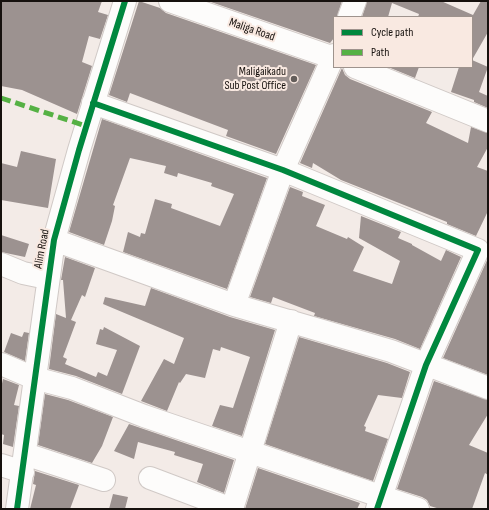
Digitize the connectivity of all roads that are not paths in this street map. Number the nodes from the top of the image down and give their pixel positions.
1 (125, 1) edge
2 (170, 1) edge
3 (355, 1) edge
4 (349, 16) edge
5 (333, 57) edge
6 (333, 59) edge
7 (357, 68) edge
8 (93, 102) junction
9 (488, 121) edge
10 (283, 170) junction
11 (54, 240) junction
12 (1, 264) edge
13 (47, 278) junction
14 (234, 305) junction
15 (291, 322) junction
16 (1, 364) edge
17 (426, 365) junction
18 (34, 378) junction
19 (488, 388) edge
20 (250, 452) junction
21 (24, 463) junction
22 (1, 465) edge
23 (150, 478) dead end
24 (104, 480) dead end
25 (379, 503) edge
26 (17, 509) edge
27 (232, 509) edge
28 (418, 509) edge

1 - 8 street, Alim Road
2 - 5 street, Maliga Road
3 - 4 street
6 - 10 street
7 - 9 street
8 - 10 street
8 - 11 street, Alim Road
10 - 14 street
10 - 17 street
11 - 13 street, Alim Road
11 - 14 street
12 - 13 street
13 - 18 street, Alim Road
14 - 15 street
15 - 17 street
15 - 20 street
16 - 18 street
17 - 19 street
17 - 25 street
18 - 20 street
18 - 21 street, Alim Road
20 - 25 street
20 - 27 street
21 - 22 street
21 - 24 street
21 - 26 street, Alim Road
23 - 27 street
25 - 28 street

